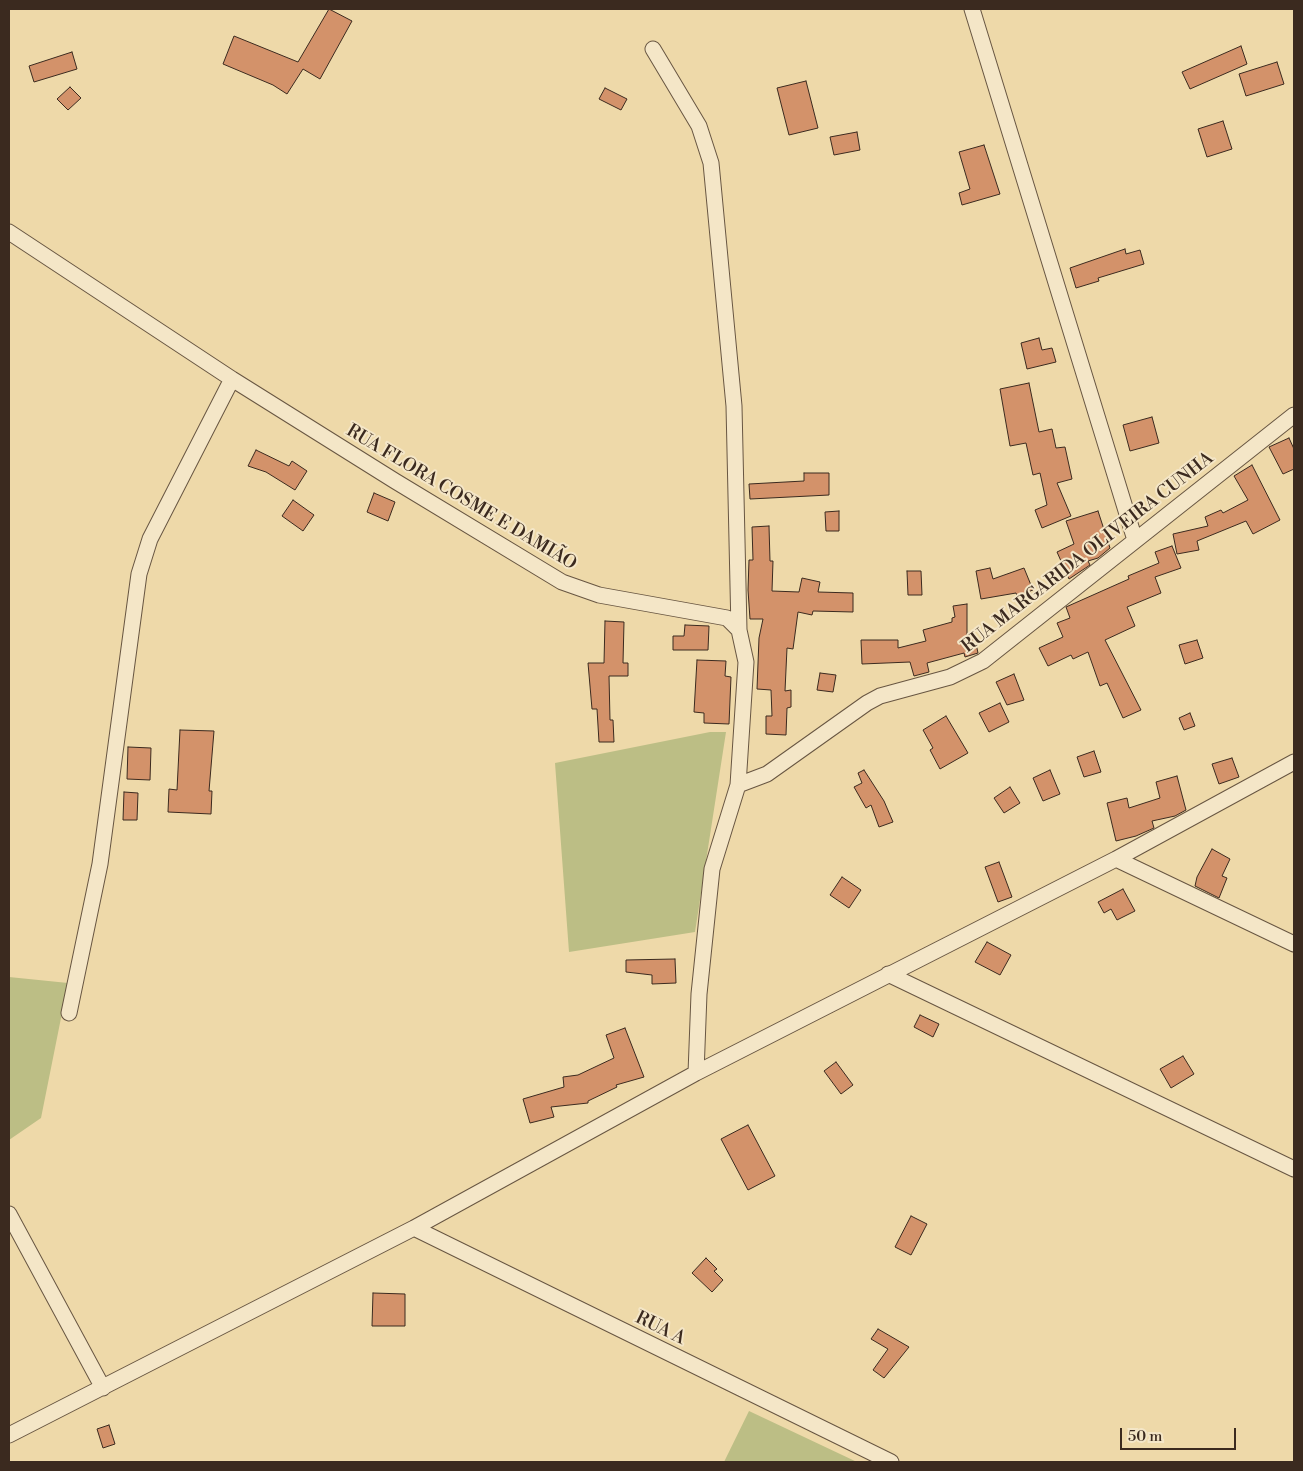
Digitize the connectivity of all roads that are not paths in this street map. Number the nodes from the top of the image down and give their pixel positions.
1 (972, 9) edge
2 (653, 49) dead end
3 (9, 232) edge
4 (232, 379) junction
5 (1294, 415) edge
6 (1135, 540) junction
7 (739, 630) junction
8 (1294, 762) edge
9 (738, 785) junction
10 (1116, 859) junction
11 (1294, 944) edge
12 (888, 974) junction
13 (69, 1013) dead end
14 (696, 1073) junction
15 (1294, 1169) edge
16 (9, 1214) edge
17 (414, 1228) junction
18 (103, 1388) junction
19 (9, 1435) edge
20 (891, 1462) edge

1 - 6 street
2 - 7 street
3 - 4 street, RUA FLORA COSME E DAMIÃO
4 - 7 street, RUA FLORA COSME E DAMIÃO
4 - 13 street
5 - 6 street, RUA MARGARIDA OLIVEIRA CUNHA
6 - 9 street, RUA MARGARIDA OLIVEIRA CUNHA
7 - 9 street
8 - 10 street
9 - 14 street
10 - 11 street
10 - 12 street
12 - 14 street
12 - 15 street
14 - 17 street
16 - 18 street
17 - 18 street
17 - 20 street, RUA A
18 - 19 street

